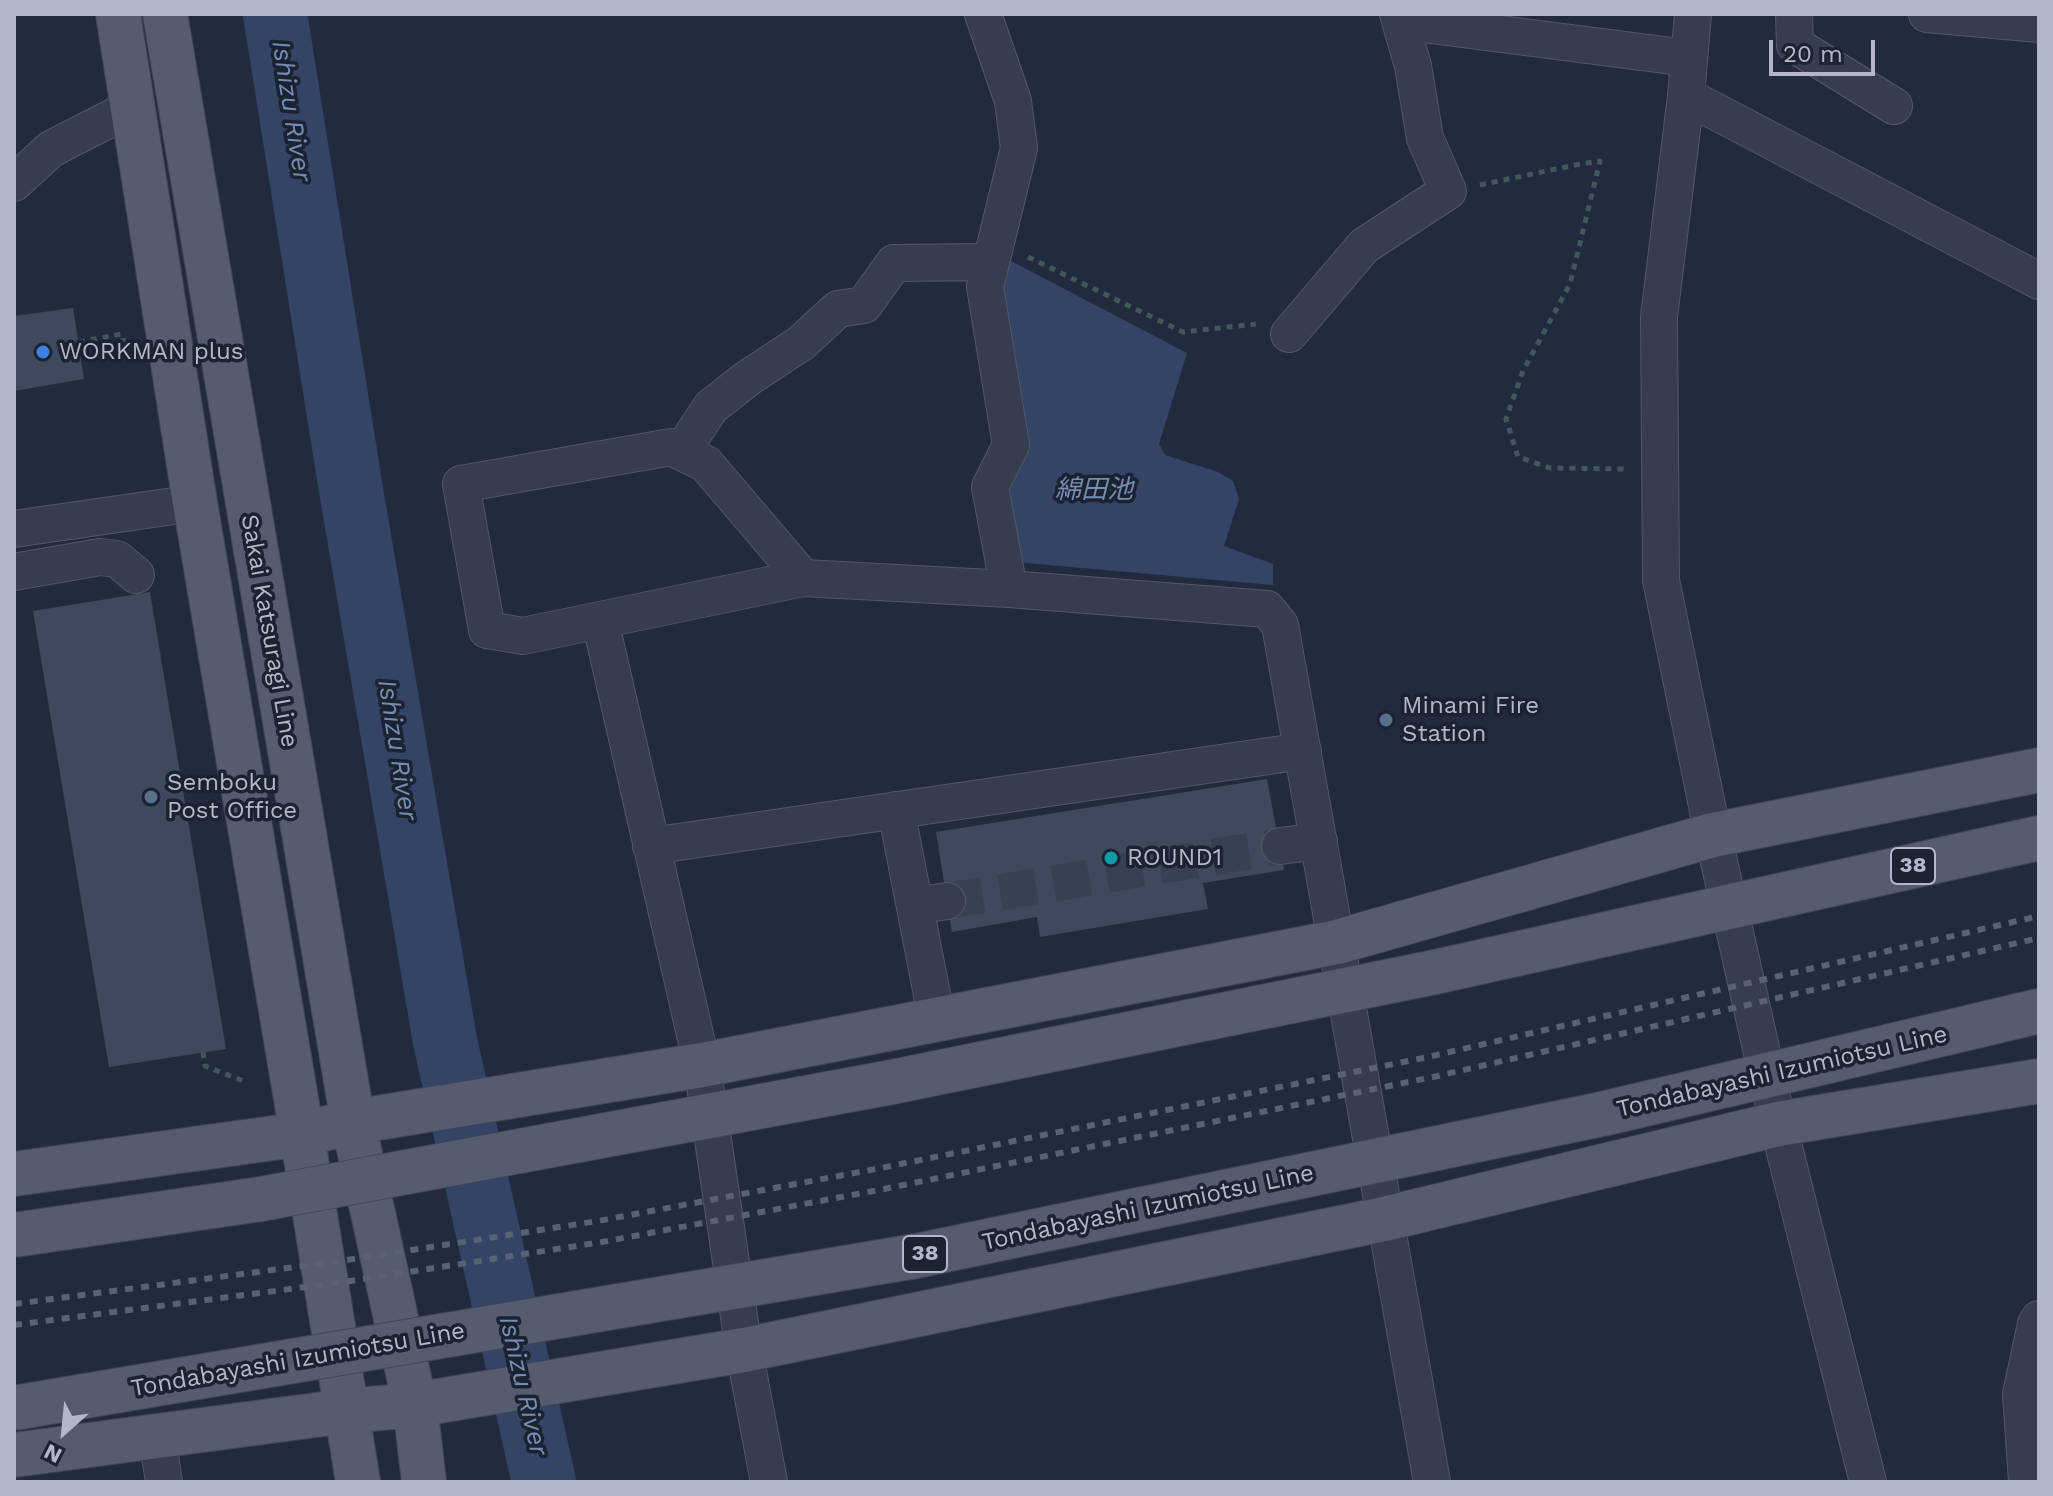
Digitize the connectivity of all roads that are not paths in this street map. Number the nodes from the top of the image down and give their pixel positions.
1 (118, 14) edge
2 (165, 14) edge
3 (983, 14) edge
4 (1693, 14) edge
5 (1794, 14) edge
6 (1927, 14) edge
7 (1399, 18) edge
8 (2039, 24) edge
9 (1561, 27) edge
10 (1688, 58) junction
11 (1686, 96) junction
12 (1894, 106) dead end
13 (133, 107) junction
14 (14, 183) edge
15 (993, 252) junction
16 (2039, 281) edge
17 (1295, 327) road end
18 (681, 452) junction
19 (195, 503) junction
20 (14, 529) edge
21 (14, 572) edge
22 (136, 575) dead end
23 (803, 578) junction
24 (1009, 589) junction
25 (600, 620) junction
26 (1303, 751) junction
27 (2039, 770) edge
28 (896, 810) junction
29 (1713, 835) junction
30 (2039, 838) edge
31 (1319, 841) junction
32 (651, 846) junction
33 (1280, 846) tunnel mouth
34 (1337, 942) junction
35 (2039, 1011) edge
36 (937, 1020) junction
37 (702, 1065) junction
38 (2039, 1081) edge
39 (372, 1119) junction
40 (1778, 1124) junction
41 (302, 1134) junction
42 (14, 1174) edge
43 (1384, 1219) junction
44 (14, 1235) edge
45 (2039, 1319) edge
46 (744, 1350) junction
47 (431, 1402) junction
48 (14, 1408) edge
49 (346, 1411) junction
50 (157, 1436) junction
51 (14, 1455) edge
52 (164, 1482) edge
53 (358, 1482) edge
54 (424, 1482) edge
55 (769, 1482) edge
56 (1432, 1482) edge
57 (1868, 1482) edge
58 (2027, 1482) edge

1 - 13 main road
2 - 39 main road, Sakai Katsuragi Line
3 - 15 street
4 - 10 street
5 - 12 street
6 - 8 street
7 - 9 street
7 - 17 street
9 - 10 street
10 - 11 street
11 - 16 street
11 - 29 street
13 - 14 street
13 - 19 main road
15 - 18 street
15 - 24 street
18 - 23 street
18 - 25 street
19 - 20 street
19 - 41 main road
21 - 22 street
23 - 24 street
23 - 25 street
24 - 26 street
25 - 32 street
26 - 28 street
26 - 31 street
27 - 29 main road
28 - 32 street
28 - 36 street
29 - 34 main road
29 - 40 street
30 - 44 main road, 38, bridge
31 - 33 street
31 - 34 street
32 - 37 street
34 - 36 main road
34 - 43 street
35 - 48 main road, Tondabayashi Izumiotsu Line / 38, bridge
36 - 37 main road
37 - 39 main road
37 - 46 street
38 - 40 main road
39 - 41 main road
39 - 47 main road, Sakai Katsuragi Line
40 - 43 main road
40 - 57 street
41 - 42 main road
41 - 49 main road
43 - 46 main road
43 - 56 street
45 - 58 street
46 - 47 main road
46 - 55 street
47 - 49 main road
47 - 54 main road, Sakai Katsuragi Line
49 - 50 main road
49 - 53 main road
50 - 51 main road
50 - 52 street

